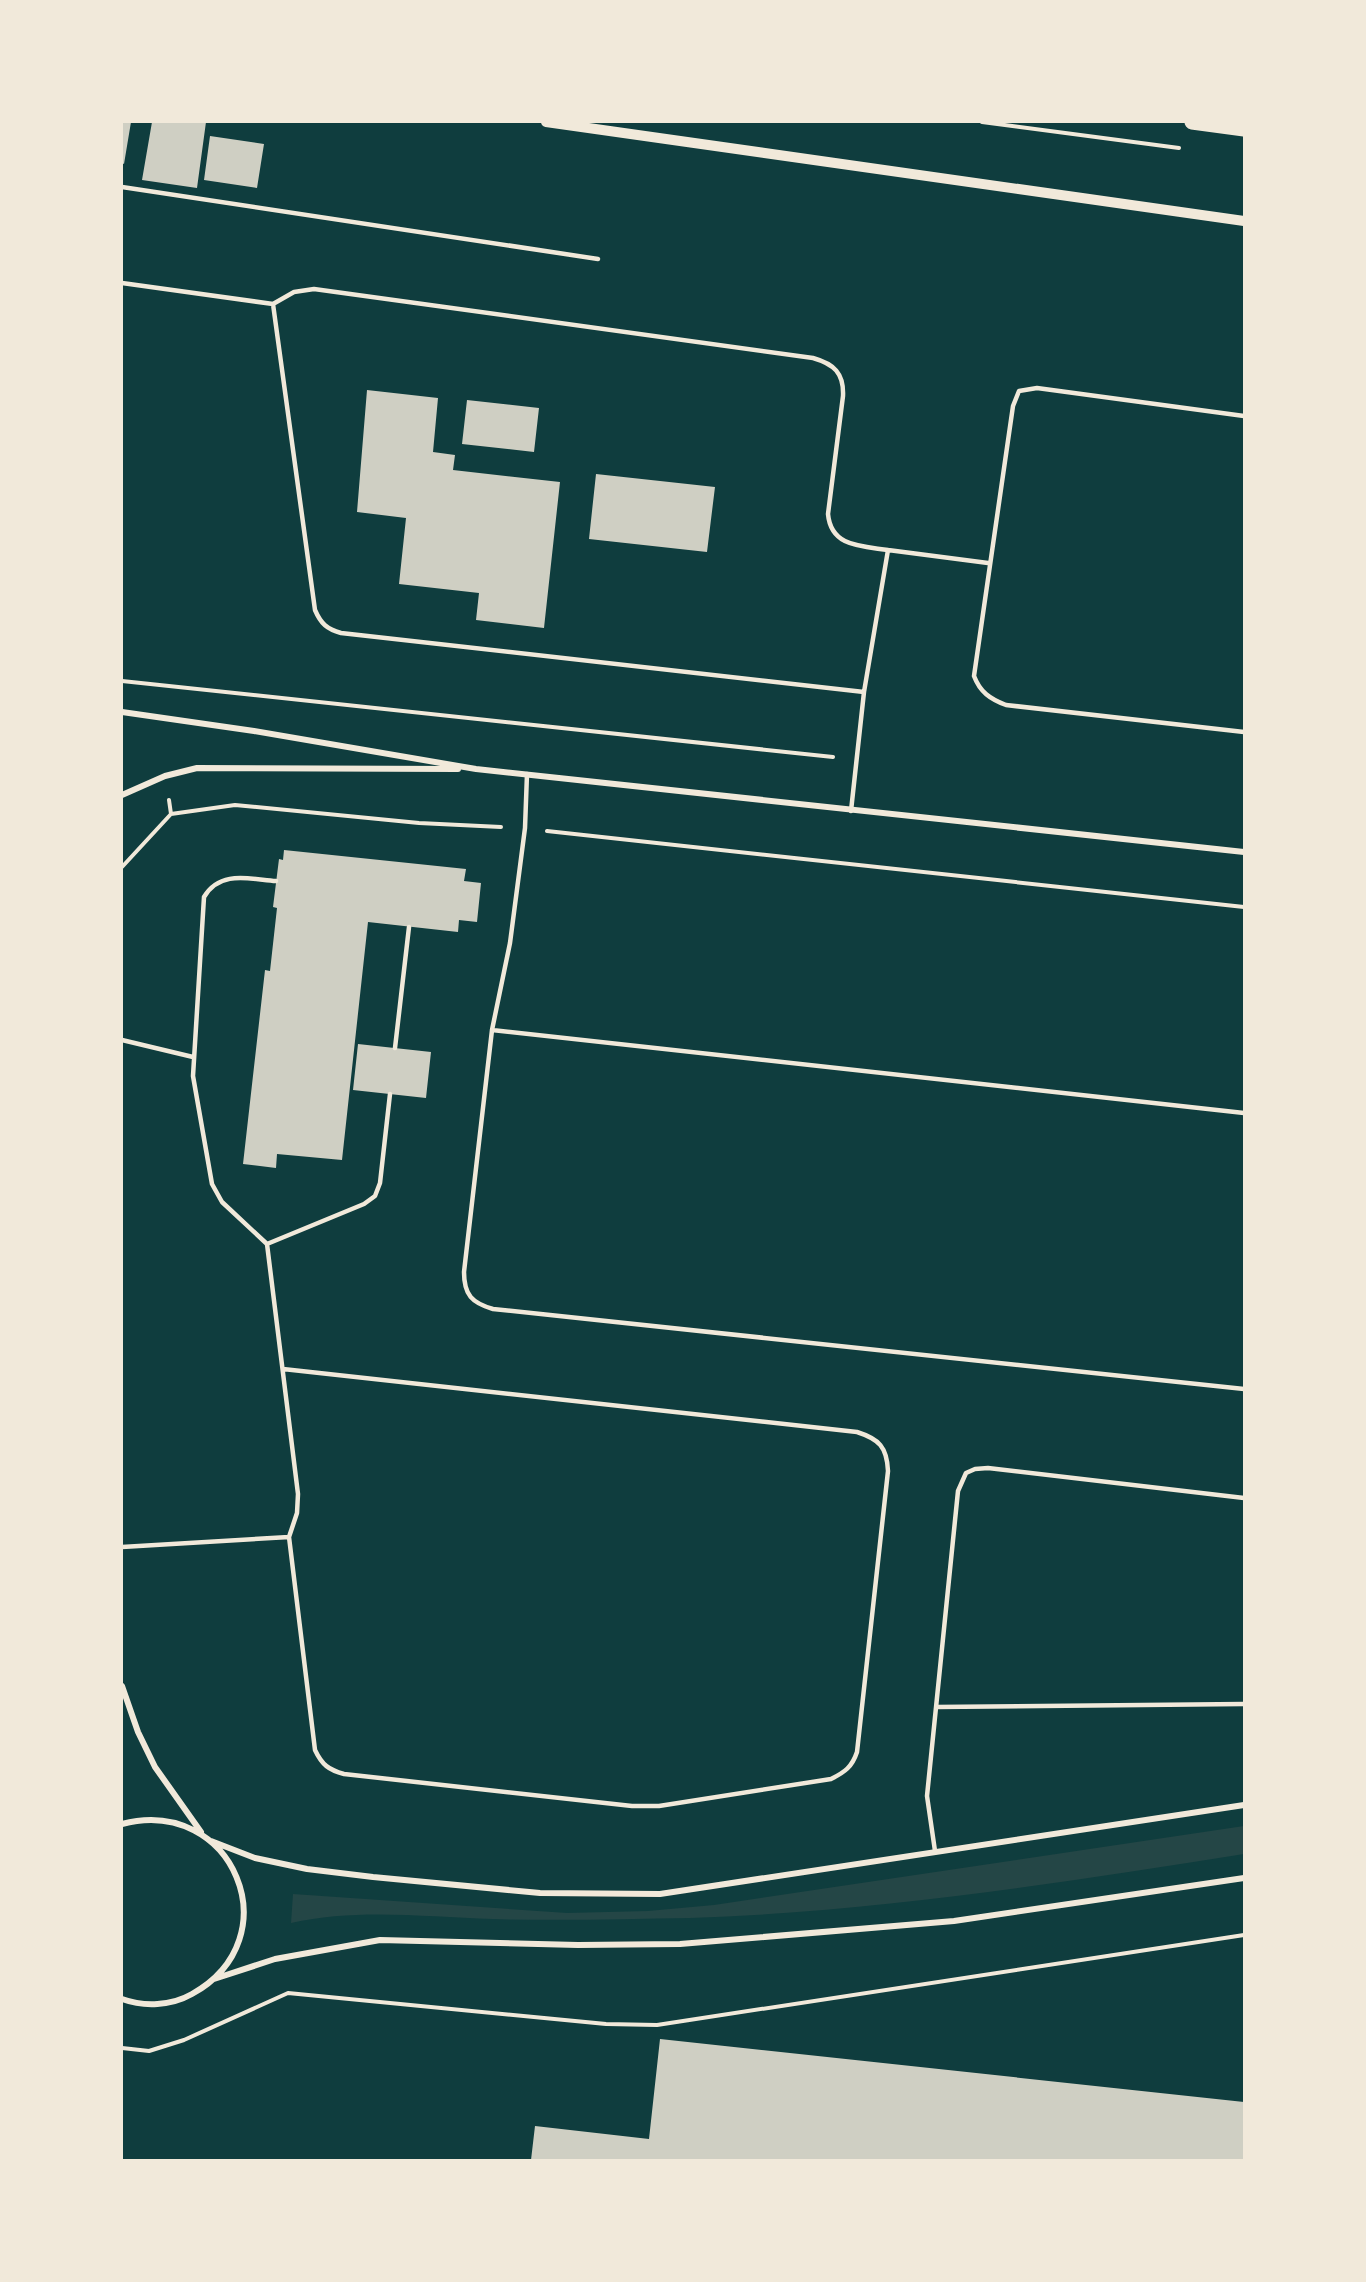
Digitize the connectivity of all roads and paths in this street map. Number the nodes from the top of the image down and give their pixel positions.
1 (546, 122) edge
2 (982, 122) edge
3 (1192, 122) edge
4 (1245, 129) edge
5 (1190, 150) dead end
6 (122, 187) edge
7 (1179, 212) junction
8 (1245, 221) edge
9 (1245, 228) edge
10 (598, 260) dead end
11 (122, 283) edge
12 (273, 304) junction
13 (1245, 416) edge
14 (888, 550) junction
15 (988, 563) junction
16 (122, 681) edge
17 (864, 692) junction
18 (122, 712) edge
19 (1245, 732) edge
20 (856, 759) junction
21 (476, 769) junction
22 (527, 774) junction
23 (122, 795) edge
24 (851, 811) junction
25 (171, 814) dead end
26 (525, 828) junction
27 (1245, 852) edge
28 (276, 881) dead end
29 (1245, 907) edge
30 (409, 927) dead end
31 (492, 1030) junction
32 (122, 1040) edge
33 (395, 1048) dead end
34 (193, 1057) junction
35 (390, 1094) dead end
36 (1245, 1113) edge
37 (267, 1244) junction
38 (282, 1369) junction
39 (1245, 1389) edge
40 (1245, 1498) edge
41 (289, 1537) junction
42 (122, 1547) edge
43 (122, 1686) edge
44 (1245, 1704) edge
45 (936, 1707) junction
46 (1245, 1805) edge
47 (122, 1824) edge
48 (204, 1836) junction
49 (211, 1841) junction
50 (935, 1851) junction
51 (1245, 1878) edge
52 (1245, 1935) edge
53 (214, 1979) junction
54 (122, 1999) edge
55 (122, 2048) edge

1 - 7 street
2 - 5 path
3 - 4 main road
6 - 10 lane
7 - 8 street
7 - 9 street
11 - 12 lane
12 - 14 lane
12 - 17 lane
13 - 15 lane
14 - 15 lane
14 - 17 lane
15 - 19 lane
16 - 20 path
17 - 20 lane
18 - 21 street
20 - 24 lane
21 - 22 street
21 - 23 street
22 - 24 street
22 - 26 lane
24 - 27 street
25 - 26 path
26 - 29 path
26 - 31 lane
28 - 34 lane
30 - 33 lane
31 - 36 lane
31 - 39 lane
32 - 34 lane
34 - 37 lane
35 - 37 lane
37 - 38 lane
38 - 41 lane
38 - 41 lane
40 - 45 lane
41 - 42 lane
43 - 48 street
44 - 45 lane
45 - 50 lane
46 - 50 street
47 - 48 street
48 - 49 street
49 - 50 street
49 - 53 street
51 - 53 street
52 - 55 path
53 - 54 street

